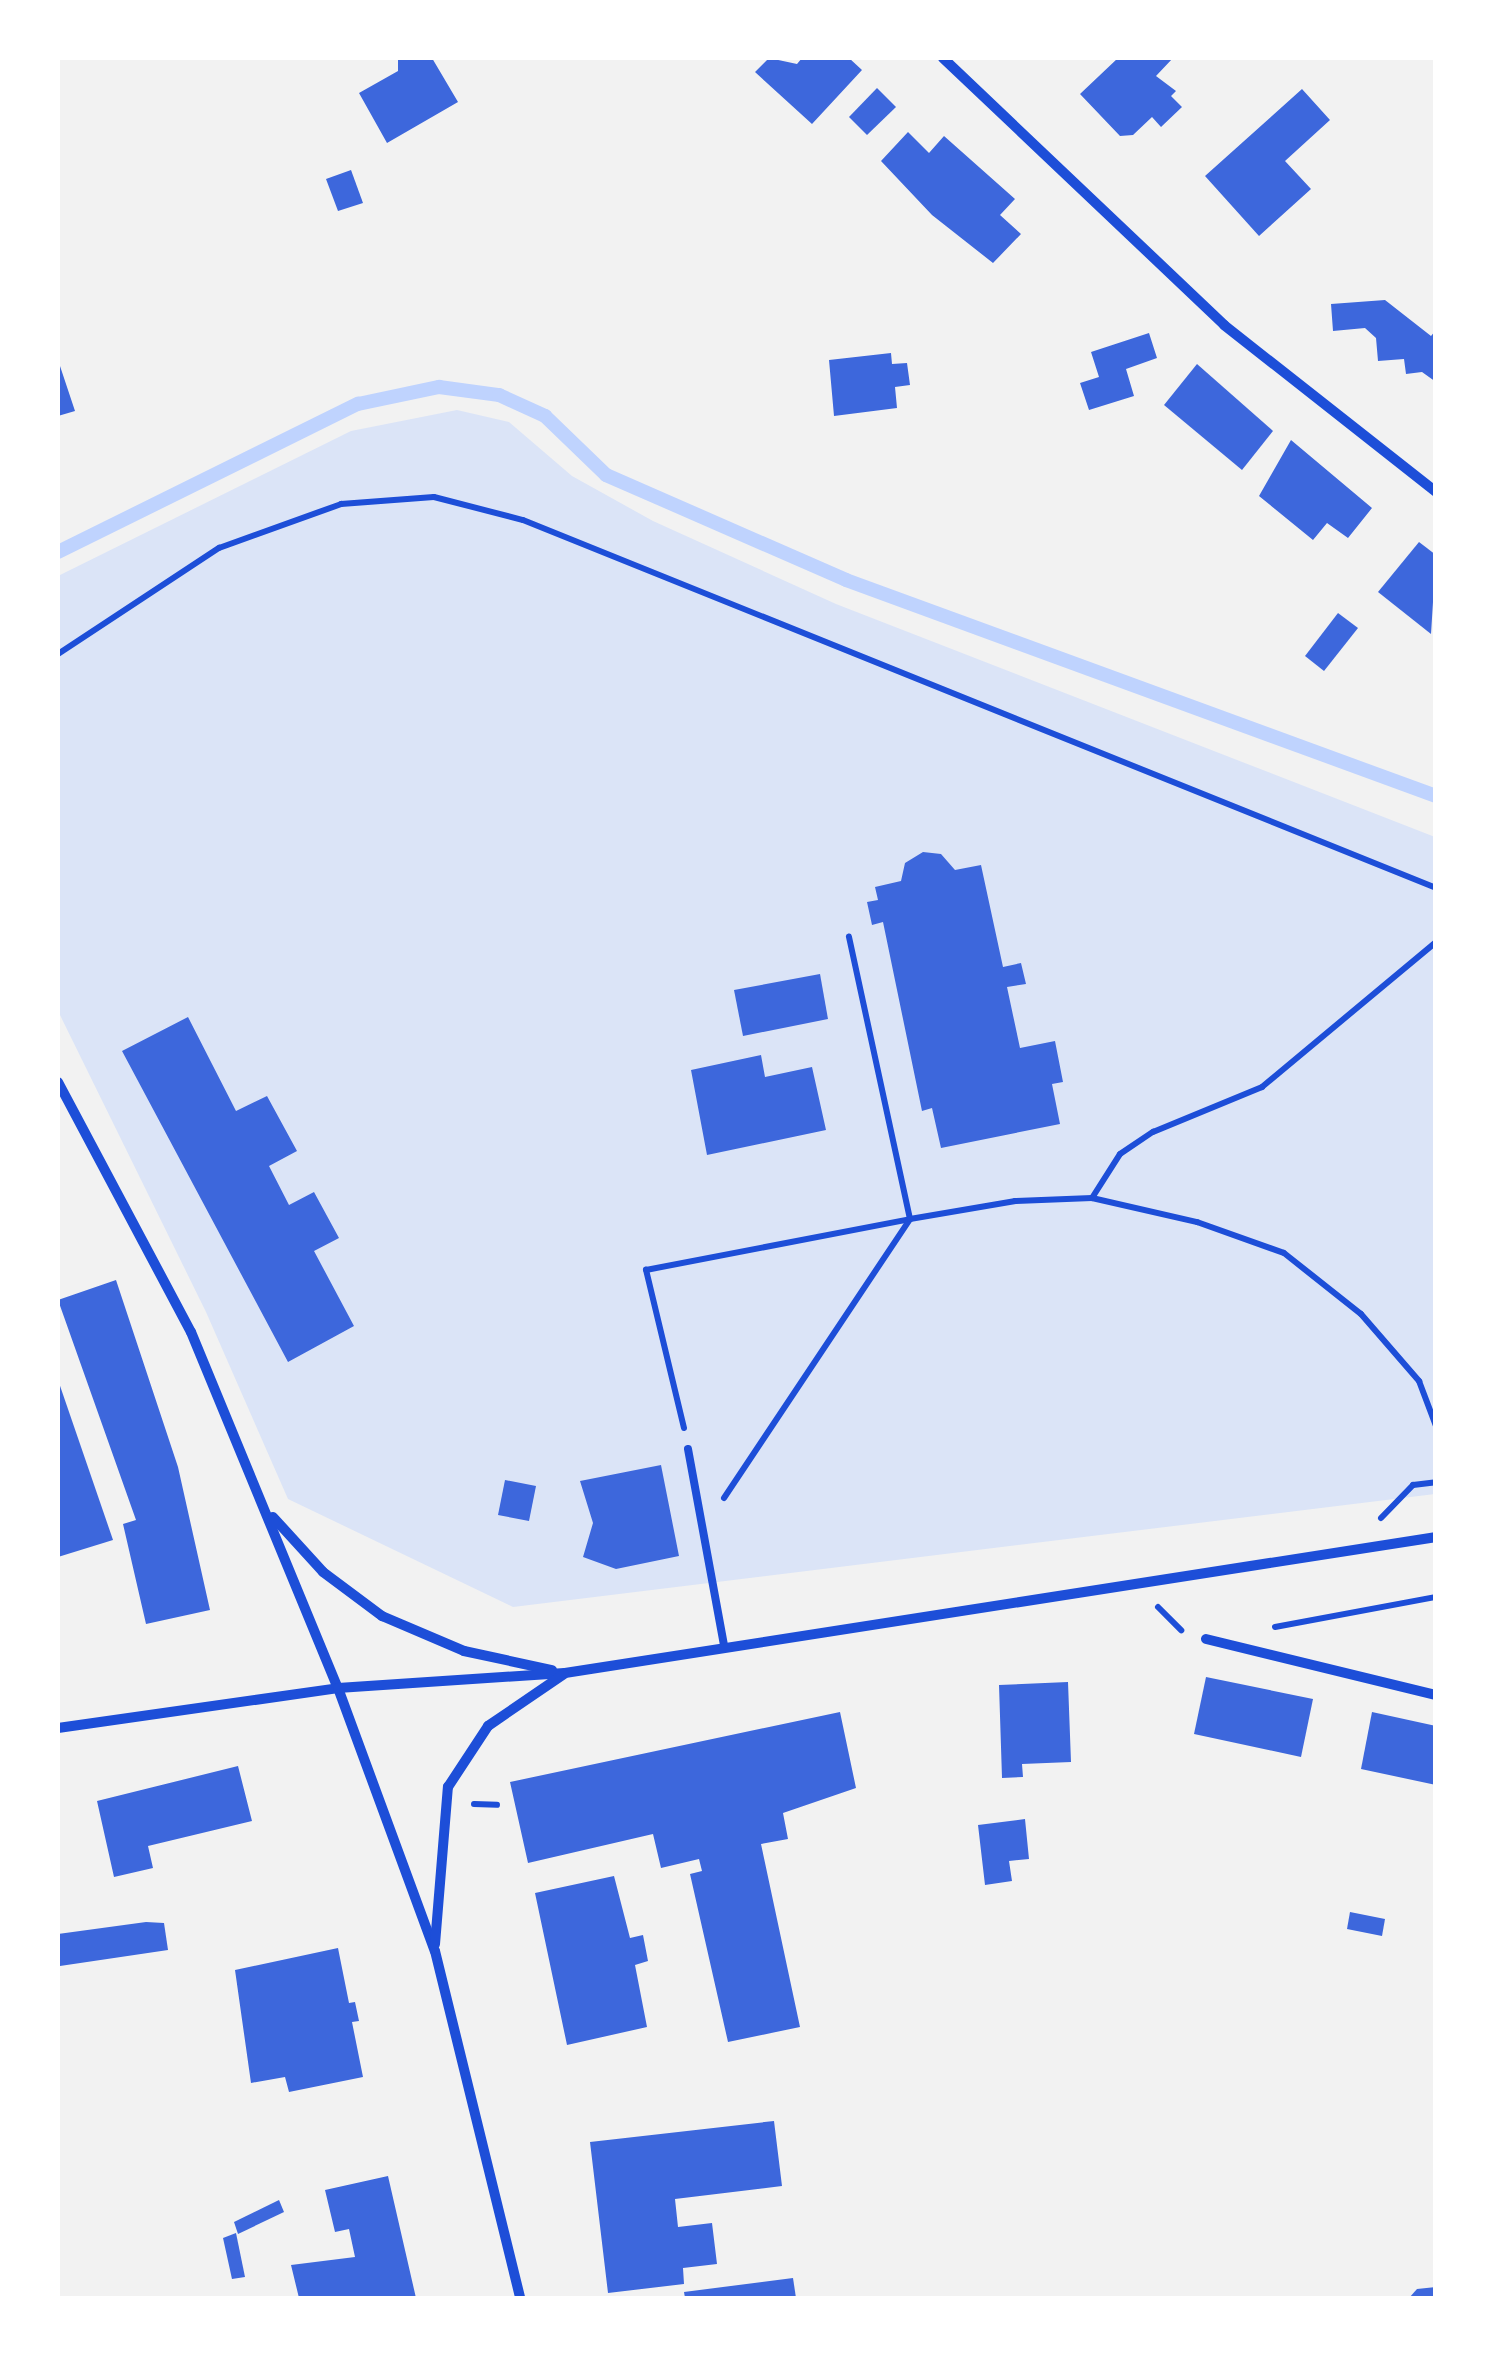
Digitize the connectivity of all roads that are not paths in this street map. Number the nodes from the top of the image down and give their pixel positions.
1 (943, 58) edge
2 (1436, 492) edge
3 (58, 1082) edge
4 (688, 1448) road end
5 (268, 1512) junction
6 (1436, 1537) edge
7 (1206, 1639) dead end
8 (724, 1646) junction
9 (564, 1673) junction
10 (338, 1688) junction
11 (1436, 1695) edge
12 (58, 1728) edge
13 (434, 1951) junction
14 (520, 2298) edge

1 - 2 street
3 - 5 street
4 - 8 lane
5 - 9 street
5 - 10 street
6 - 8 street
7 - 11 street
8 - 9 street
9 - 10 street
9 - 13 street
10 - 12 street
10 - 13 street
13 - 14 street

